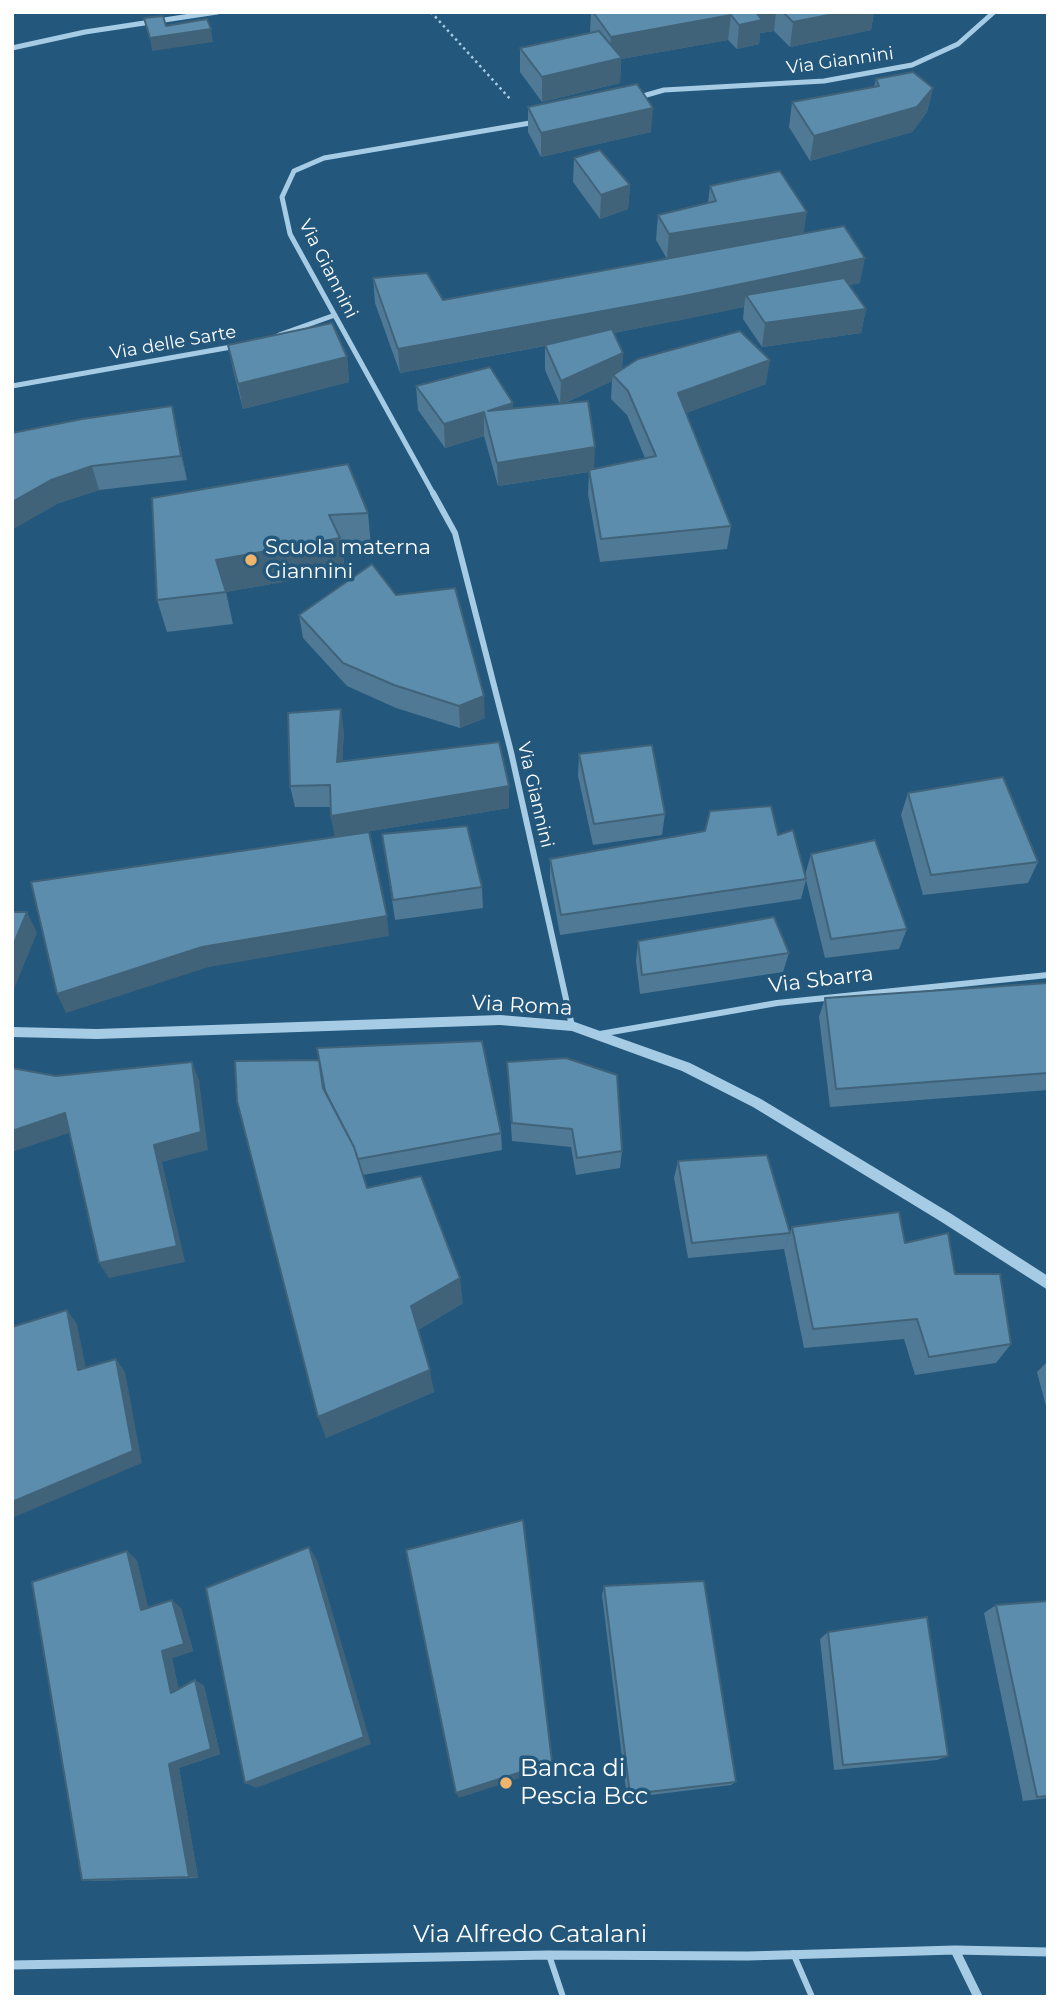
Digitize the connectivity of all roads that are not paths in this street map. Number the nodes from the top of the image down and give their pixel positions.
1 (216, 12) edge
2 (994, 12) edge
3 (12, 48) edge
4 (625, 100) edge
5 (545, 120) edge
6 (335, 315) junction
7 (275, 336) edge
8 (243, 345) edge
9 (12, 386) edge
10 (1048, 975) edge
11 (572, 1026) junction
12 (12, 1032) edge
13 (600, 1034) junction
14 (1048, 1284) edge
15 (955, 1951) junction
16 (1048, 1952) edge
17 (793, 1953) junction
18 (549, 1955) junction
19 (12, 1965) edge
20 (563, 1997) edge
21 (812, 1997) edge
22 (978, 1997) edge

1 - 3 street
2 - 4 street, Via Giannini
5 - 6 street, Via Giannini
6 - 7 street
6 - 11 street, Via Giannini
8 - 9 street, Via delle Sarte
10 - 13 street, Via Sbarra
11 - 12 street, Via Roma
11 - 13 street, Via Roma
13 - 14 street, Via Roma
15 - 16 street, Via Alfredo Catalani
15 - 17 street, Via Alfredo Catalani
15 - 22 street
17 - 18 street, Via Alfredo Catalani
17 - 21 lane
18 - 19 street, Via Alfredo Catalani
18 - 20 lane

